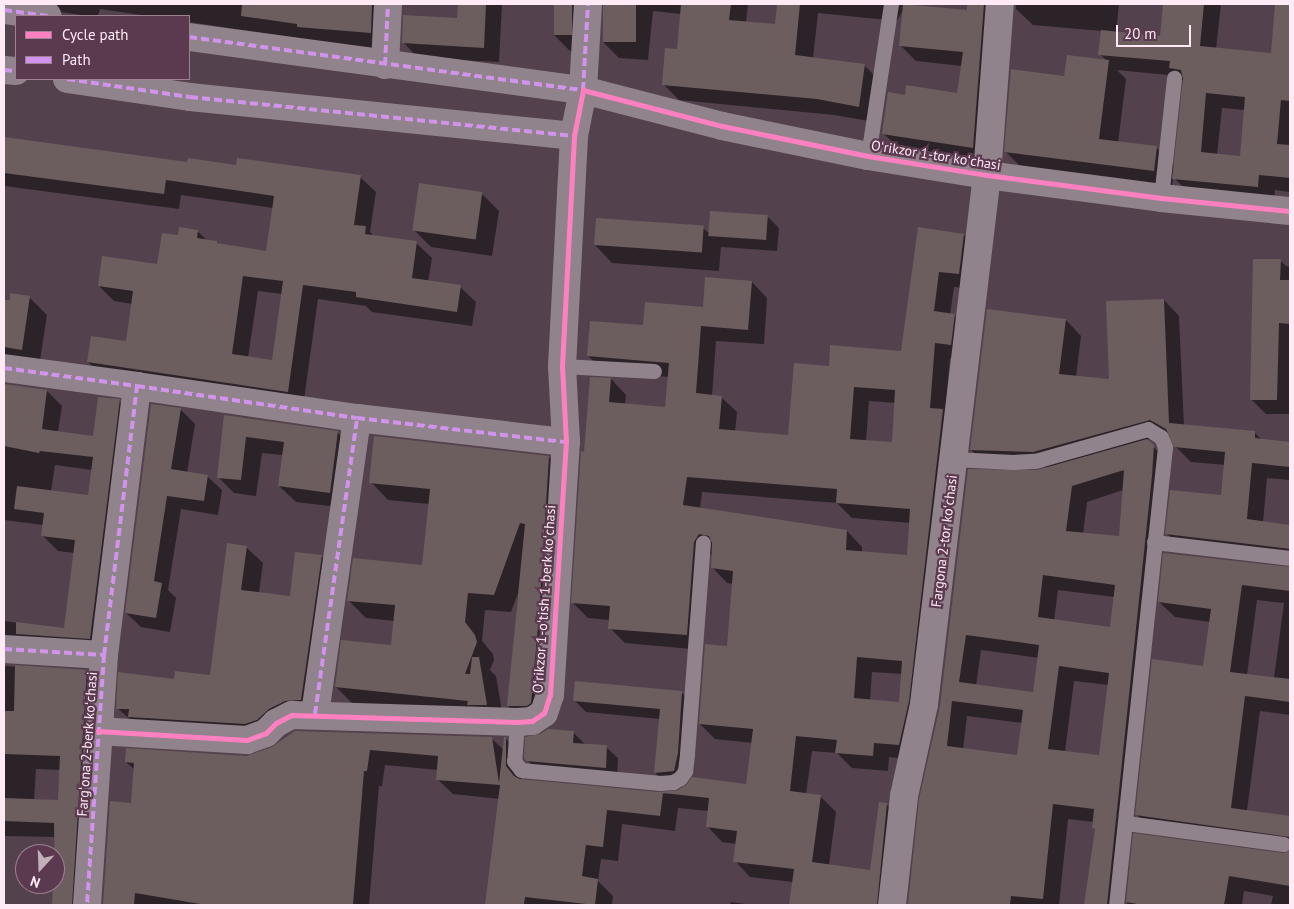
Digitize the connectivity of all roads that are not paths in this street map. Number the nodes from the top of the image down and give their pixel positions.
1 (388, 4) edge
2 (588, 4) edge
3 (890, 4) edge
4 (1000, 4) edge
5 (4, 10) edge
6 (41, 15) edge
7 (190, 36) edge
8 (385, 65) junction
9 (1174, 78) dead end
10 (74, 80) edge
11 (583, 90) junction
12 (574, 136) junction
13 (868, 156) junction
14 (987, 175) junction
15 (1161, 198) junction
16 (1290, 211) edge
17 (562, 366) junction
18 (4, 368) edge
19 (654, 371) dead end
20 (137, 386) junction
21 (357, 418) junction
22 (566, 442) junction
23 (953, 459) junction
24 (1154, 542) junction
25 (703, 543) dead end
26 (1290, 558) edge
27 (4, 649) edge
28 (104, 655) junction
29 (315, 714) junction
30 (517, 722) junction
31 (98, 731) junction
32 (1126, 823) junction
33 (1284, 844) dead end
34 (87, 905) edge
35 (892, 905) edge
36 (1116, 905) edge

1 - 8 street
2 - 11 street, Oʻrikzor 1-oʻtish 1-berk koʻchasi
3 - 13 lane
4 - 14 street, Fargona 2-tor koʻchasi
5 - 6 street
7 - 8 street, Oʻrikzor 1-tor koʻchasi
8 - 11 street, Oʻrikzor 1-tor koʻchasi
9 - 15 lane
10 - 12 street
11 - 12 street, Oʻrikzor 1-oʻtish 1-berk koʻchasi
11 - 13 street, Oʻrikzor 1-tor koʻchasi
12 - 17 street, Oʻrikzor 1-oʻtish 1-berk koʻchasi
13 - 14 street, Oʻrikzor 1-tor koʻchasi
14 - 15 street, Oʻrikzor 1-tor koʻchasi
14 - 23 street, Fargona 2-tor koʻchasi
15 - 16 street, Oʻrikzor 1-tor koʻchasi
17 - 19 lane
17 - 22 street, Oʻrikzor 1-oʻtish 1-berk koʻchasi
18 - 20 street
20 - 21 street
20 - 28 street
21 - 22 street
21 - 29 street
22 - 30 street, Oʻrikzor 1-oʻtish 1-berk koʻchasi
23 - 24 lane
23 - 35 street, Fargona 2-tor koʻchasi
24 - 26 lane
24 - 32 lane
25 - 30 lane
27 - 28 street, Fargʻona 2-berk koʻchasi
28 - 31 street, Fargʻona 2-berk koʻchasi
29 - 30 street, Oʻrikzor 1-oʻtish 1-berk koʻchasi
29 - 31 street, Oʻrikzor 1-oʻtish 1-berk koʻchasi
31 - 34 street, Fargʻona 2-berk koʻchasi
32 - 33 lane
32 - 36 lane

